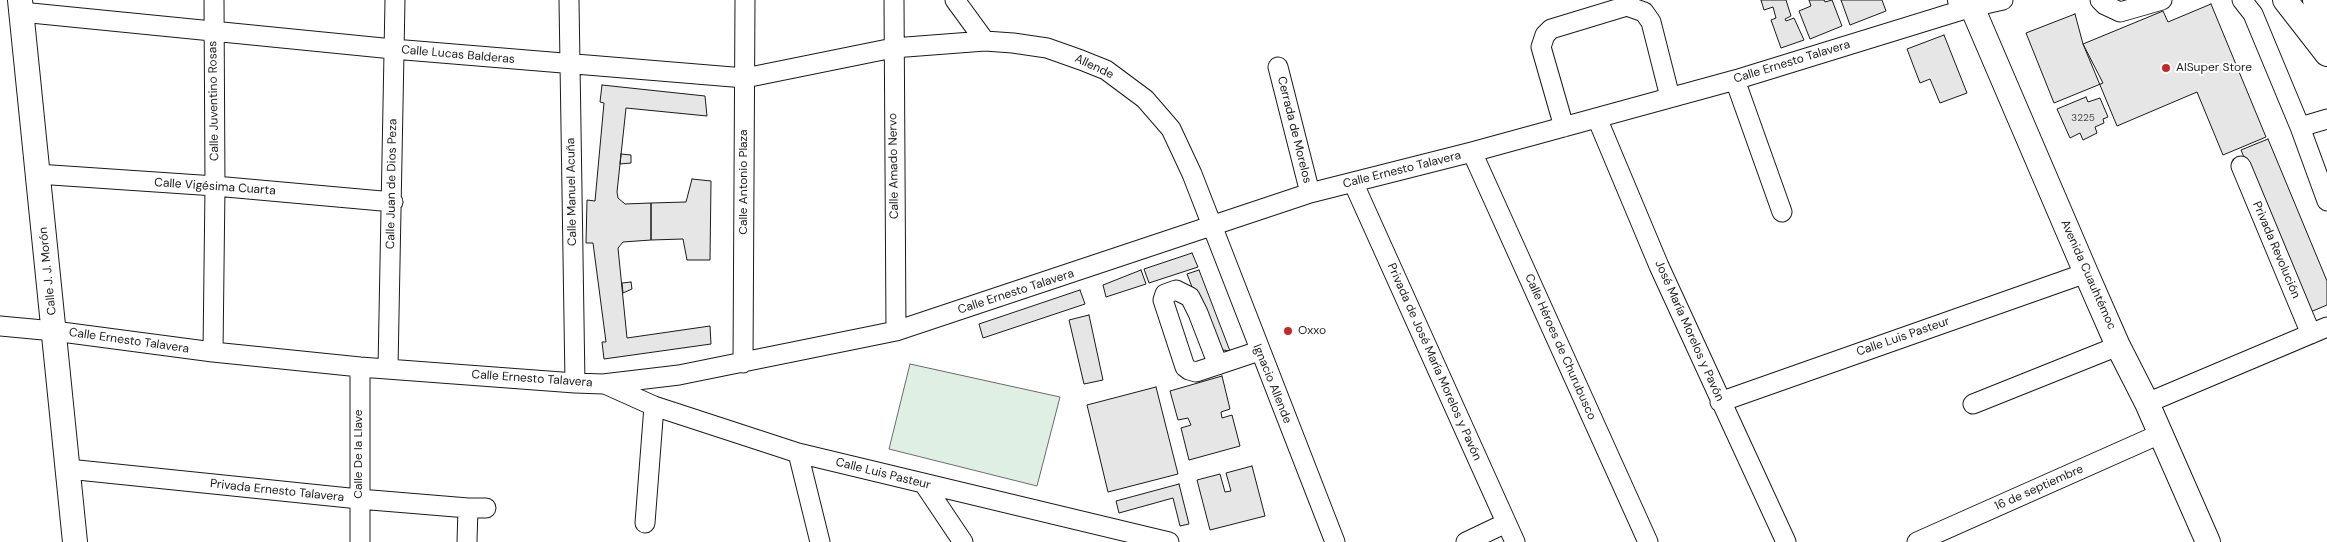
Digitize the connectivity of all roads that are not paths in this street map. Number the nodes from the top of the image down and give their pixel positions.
1 (214, 0) edge
2 (395, 0) edge
3 (569, 0) edge
4 (745, 0) edge
5 (894, 0) edge
6 (955, 0) edge
7 (2003, 0) edge
8 (2100, 0) edge
9 (2162, 0) edge
10 (2242, 0) edge
11 (2285, 0) edge
12 (2315, 0) edge
13 (1967, 2) edge
14 (21, 6) edge
15 (214, 30) junction
16 (985, 41) junction
17 (893, 48) junction
18 (393, 49) junction
19 (2327, 53) edge
20 (570, 65) junction
21 (1278, 67) dead end
22 (745, 78) junction
23 (1735, 80) junction
24 (1670, 98) junction
25 (1597, 118) junction
26 (2327, 120) edge
27 (1564, 127) junction
28 (2300, 128) junction
29 (1472, 152) junction
30 (2241, 166) dead end
31 (37, 174) junction
32 (1353, 182) junction
33 (215, 186) junction
34 (1310, 193) junction
35 (2327, 201) edge
36 (393, 202) junction
37 (1782, 212) dead end
38 (1212, 226) junction
39 (2086, 273) junction
40 (0, 326) edge
41 (54, 330) junction
42 (896, 331) junction
43 (2319, 331) edge
44 (2118, 346) junction
45 (1259, 351) junction
46 (213, 352) junction
47 (743, 363) junction
48 (1218, 365) dead end
49 (360, 367) junction
50 (388, 368) junction
51 (574, 383) junction
52 (604, 384) junction
53 (1720, 402) junction
54 (2147, 403) junction
55 (1973, 404) dead end
56 (654, 406) junction
57 (2160, 434) junction
58 (798, 453) junction
59 (68, 469) junction
60 (924, 484) junction
61 (359, 500) junction
62 (645, 523) dead end
63 (1506, 524) junction
64 (1103, 527) junction
65 (75, 542) edge
66 (360, 542) edge
67 (467, 542) edge
68 (820, 542) edge
69 (963, 542) edge
70 (1114, 542) edge
71 (1169, 542) edge
72 (1335, 542) edge
73 (1466, 542) edge
74 (1515, 542) edge
75 (1648, 542) edge
76 (1786, 542) edge
77 (1917, 542) edge
78 (2208, 542) edge

1 - 15 street, Calle Juventino Rosas
2 - 18 street, Calle Juan de Dios Peza
3 - 20 street, Calle Manuel Acuña
4 - 22 street, Calle Antonio Plaza
5 - 17 street, Calle Amado Nervo
6 - 16 street
7 - 13 street, Calle Ernesto Talavera
8 - 9 street
10 - 28 street
11 - 19 main road
12 - 19 main road
13 - 23 street, Calle Ernesto Talavera
13 - 39 main road, Avenida Cuauhtémoc
14 - 15 street, Calle Lucas Balderas
14 - 31 main road, Calle J. J. Morón
15 - 18 street, Calle Lucas Balderas
15 - 33 street, Calle Juventino Rosas
16 - 17 street, Allende
16 - 38 street, Allende
17 - 22 street, Calle Lucas Balderas
17 - 42 street, Calle Amado Nervo
18 - 20 street, Calle Lucas Balderas
18 - 36 street, Calle Juan de Dios Peza
20 - 22 street, Calle Lucas Balderas
20 - 51 street, Calle Manuel Acuña
21 - 34 street, Cerrada de Morelos
22 - 47 street, Calle Antonio Plaza
23 - 24 street, Calle Ernesto Talavera
23 - 37 street
24 - 25 street, Calle Ernesto Talavera
24 - 27 street
25 - 27 street, Calle Ernesto Talavera
25 - 53 street, José María Morelos y Pavón
26 - 28 street
27 - 29 street, Calle Ernesto Talavera
28 - 35 street
29 - 32 street, Calle Ernesto Talavera
29 - 75 street, Calle Héroes de Churubusco
30 - 43 street, Privada Revolución
31 - 33 street, Calle Vigésima Cuarta
31 - 41 main road, Calle J. J. Morón
32 - 34 street, Calle Ernesto Talavera
32 - 63 street, Privada de José María Morelos y Pavón
33 - 36 street, Calle Vigésima Cuarta
33 - 46 street, Calle Juventino Rosas
34 - 38 street, Calle Ernesto Talavera
36 - 50 street, Calle Juan de Dios Peza
38 - 42 street, Calle Ernesto Talavera
38 - 45 street, Ignacio Allende
39 - 44 main road, Avenida Cuauhtémoc
39 - 53 street, Calle Luis Pasteur
40 - 41 street, Calle Ernesto Talavera
41 - 46 street, Calle Ernesto Talavera
41 - 59 main road, Calle J. J. Morón
42 - 47 street, Calle Ernesto Talavera
43 - 54 street
44 - 54 main road, Avenida Cuauhtémoc
44 - 55 street
45 - 48 street
45 - 72 street, Ignacio Allende
46 - 49 street, Calle Ernesto Talavera
47 - 52 street, Calle Ernesto Talavera
49 - 50 street, Calle Ernesto Talavera
49 - 61 street, Calle De la Llave
50 - 51 street, Calle Ernesto Talavera
51 - 52 street, Calle Ernesto Talavera
52 - 56 street, Calle Luis Pasteur
53 - 76 street, José María Morelos y Pavón
54 - 57 main road, Avenida Cuauhtémoc
56 - 58 street, Calle Luis Pasteur
56 - 62 street
57 - 77 street, 16 de septiembre
57 - 78 main road, Avenida Cuauhtémoc
58 - 60 street, Calle Luis Pasteur
58 - 68 street
59 - 61 street, Privada Ernesto Talavera
59 - 65 main road, Calle J. J. Morón
60 - 64 street, Calle Luis Pasteur
60 - 69 street
61 - 66 street, Calle De la Llave
61 - 67 street, Privada Ernesto Talavera
63 - 73 street
63 - 74 street, Privada de José María Morelos y Pavón
64 - 70 street
64 - 71 street, Calle Luis Pasteur

